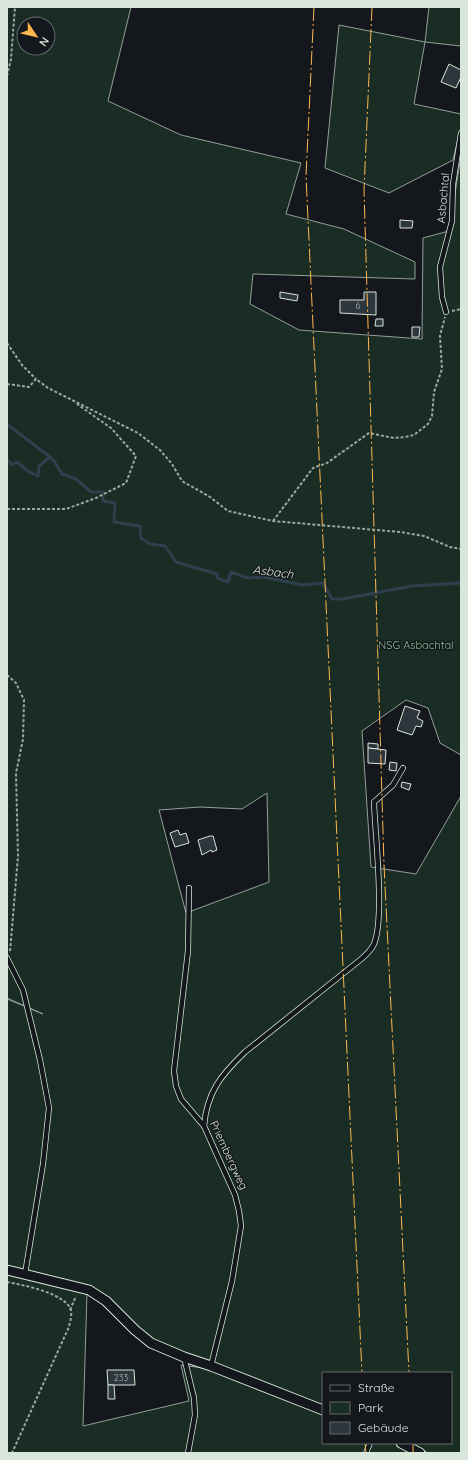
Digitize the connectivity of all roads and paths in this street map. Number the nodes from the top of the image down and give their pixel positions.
1 (15, 7) edge
2 (7, 76) edge
3 (461, 133) edge
4 (446, 312) joint
5 (7, 343) edge
6 (36, 379) junction
7 (7, 384) edge
8 (72, 400) junction
9 (7, 509) edge
10 (273, 520) junction
11 (461, 549) edge
12 (7, 675) edge
13 (403, 768) dead end
14 (189, 888) dead end
15 (8, 960) edge
16 (204, 1126) junction
17 (7, 1270) edge
18 (25, 1274) junction
19 (7, 1282) edge
20 (79, 1286) junction
21 (70, 1310) junction
22 (184, 1357) junction
23 (211, 1366) junction
24 (322, 1410) edge
25 (403, 1444) edge
26 (12, 1453) edge
27 (188, 1453) edge
28 (420, 1453) edge

1 - 2 path
3 - 4 lane, Asbachtal
4 - 10 path
5 - 6 path
6 - 7 path
6 - 8 path
8 - 9 path
8 - 10 path
10 - 11 path
12 - 15 path
13 - 16 lane
14 - 16 lane, Priembergweg
15 - 18 lane
16 - 23 lane, Priembergweg
17 - 18 street
18 - 20 street
19 - 21 path
20 - 21 path
20 - 22 street
21 - 26 path
22 - 23 street
22 - 27 lane
23 - 24 street
25 - 28 street

